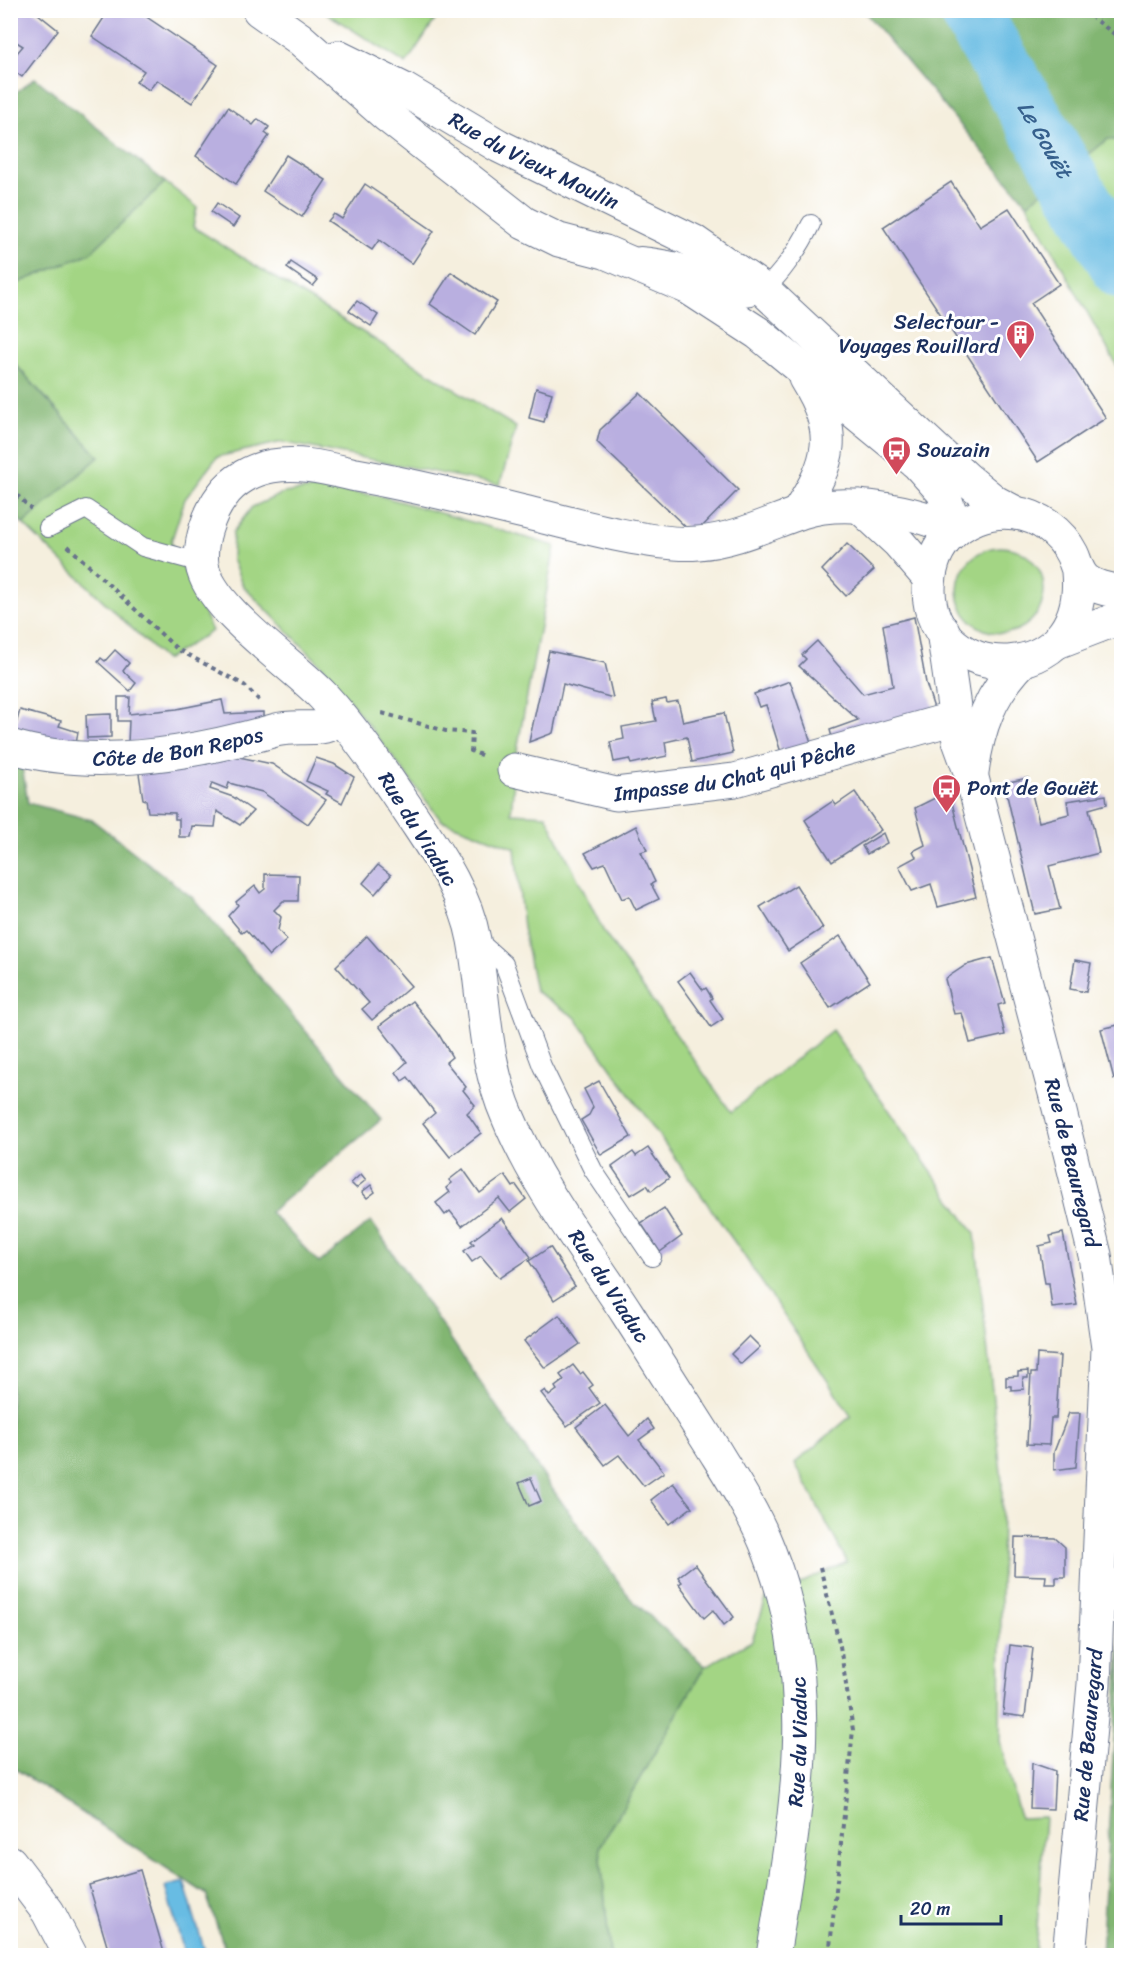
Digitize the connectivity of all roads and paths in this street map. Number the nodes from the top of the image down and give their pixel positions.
1 (259, 10) edge
2 (1083, 10) edge
3 (300, 39) junction
4 (1122, 40) edge
5 (811, 224) dead end
6 (605, 252) junction
7 (764, 290) junction
8 (798, 366) junction
9 (859, 506) junction
10 (798, 513) junction
11 (1016, 513) junction
12 (48, 528) joint
13 (955, 530) junction
14 (201, 563) junction
15 (1078, 572) junction
16 (929, 578) junction
17 (1122, 592) edge
18 (1122, 617) edge
19 (943, 631) junction
20 (1057, 642) junction
21 (1022, 661) junction
22 (244, 685) dead end
23 (955, 718) junction
24 (342, 719) junction
25 (10, 746) edge
26 (514, 770) joint
27 (972, 774) junction
28 (473, 937) junction
29 (652, 1257) dead end
30 (820, 1568) dead end
31 (10, 1862) edge
32 (71, 1956) edge
33 (773, 1956) edge
34 (829, 1956) edge
35 (1069, 1956) edge

1 - 3 main road, Rue du Vieux Moulin
2 - 4 path
3 - 6 main road, Rue du Vieux Moulin
3 - 7 main road, Rue du Vieux Moulin
5 - 7 lane
6 - 7 lane, Rue du Vieux Moulin
6 - 8 main road, Rue du Vieux Moulin
7 - 11 main road, Rue du Vieux Moulin
8 - 10 main road
8 - 13 main road, Rue du Vieux Moulin
9 - 10 main road
9 - 13 main road
9 - 16 main road
10 - 14 main road
11 - 13 main road
11 - 15 main road
12 - 14 lane
12 - 22 path
13 - 16 main road
14 - 24 main road, Rue du Viaduc
15 - 17 main road
15 - 20 main road
16 - 19 main road
18 - 20 main road
19 - 21 main road
19 - 23 main road
20 - 21 main road
21 - 27 main road
23 - 26 main road, Impasse du Chat qui Pêche
23 - 27 main road
24 - 25 main road, Côte de Bon Repos
24 - 26 path
24 - 28 main road, Rue du Viaduc
27 - 35 main road, Rue de Beauregard
28 - 29 lane
28 - 33 main road, Rue du Viaduc
30 - 34 path
31 - 32 main road

